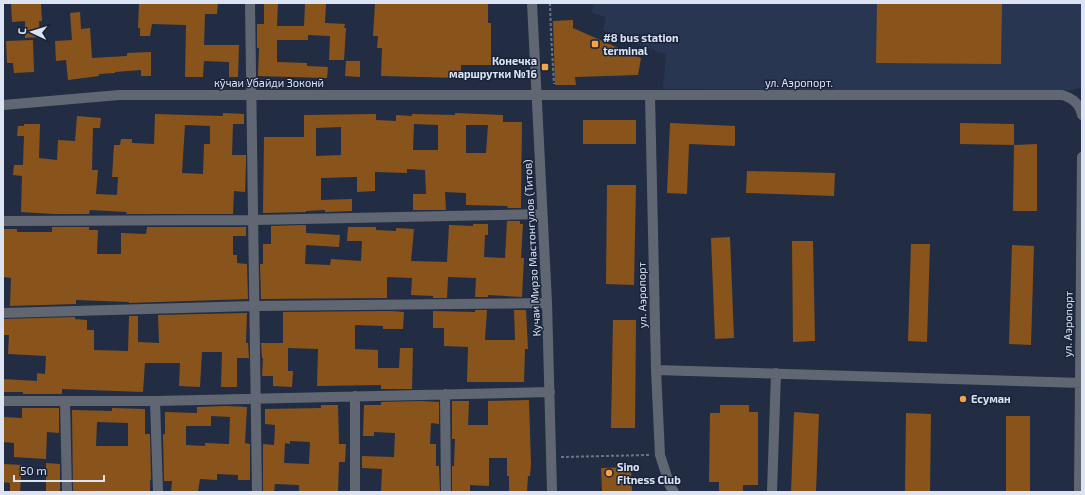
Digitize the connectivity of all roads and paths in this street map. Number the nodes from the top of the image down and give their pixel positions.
1 (250, 3) edge
2 (532, 3) edge
3 (550, 3) edge
4 (554, 86) dead end
5 (252, 95) junction
6 (536, 95) junction
7 (650, 95) junction
8 (3, 105) edge
9 (1082, 116) edge
10 (1082, 157) edge
11 (542, 214) junction
12 (253, 220) junction
13 (3, 221) edge
14 (547, 303) junction
15 (254, 306) junction
16 (3, 313) edge
17 (656, 370) junction
18 (776, 374) junction
19 (1081, 383) edge
20 (550, 392) junction
21 (445, 394) junction
22 (355, 396) junction
23 (256, 398) junction
24 (3, 401) edge
25 (64, 401) junction
26 (155, 402) junction
27 (660, 455) junction
28 (551, 457) junction
29 (67, 492) edge
30 (158, 492) edge
31 (257, 492) edge
32 (355, 492) edge
33 (446, 492) edge
34 (552, 492) edge
35 (674, 492) edge
36 (772, 492) edge
37 (1079, 492) edge

1 - 5 street
2 - 6 street, Кучаи Мирзо Мастонгулов (Титов)
3 - 4 path
5 - 6 street, кӯчаи Убайди Зоконӣ
5 - 8 street, кӯчаи Убайди Зоконӣ
5 - 12 street
6 - 7 street, ул. Аэропорт.
6 - 11 street, Кучаи Мирзо Мастонгулов (Титов)
7 - 9 street, ул. Аэропорт.
7 - 17 street, ул. Аэропорт
10 - 19 street, ул. Аэропорт
11 - 12 street
11 - 14 street, Кучаи Мирзо Мастонгулов (Титов)
12 - 13 street
12 - 15 street
14 - 15 street
14 - 20 street, Кучаи Мирзо Мастонгулов (Титов)
15 - 16 street
15 - 23 street
17 - 18 street
17 - 27 street, ул. Аэропорт
18 - 19 street
18 - 36 street
19 - 37 street, ул. Аэропорт
20 - 21 street
20 - 28 street, Кучаи Мирзо Мастонгулов (Титов)
21 - 22 street
21 - 33 street
22 - 23 street
22 - 32 street
23 - 26 street
23 - 31 street
24 - 25 street
25 - 26 street
25 - 29 street
26 - 30 street
27 - 28 path
27 - 35 street, ул. Аэропорт
28 - 34 street, Кучаи Мирзо Мастонгулов (Титов)

